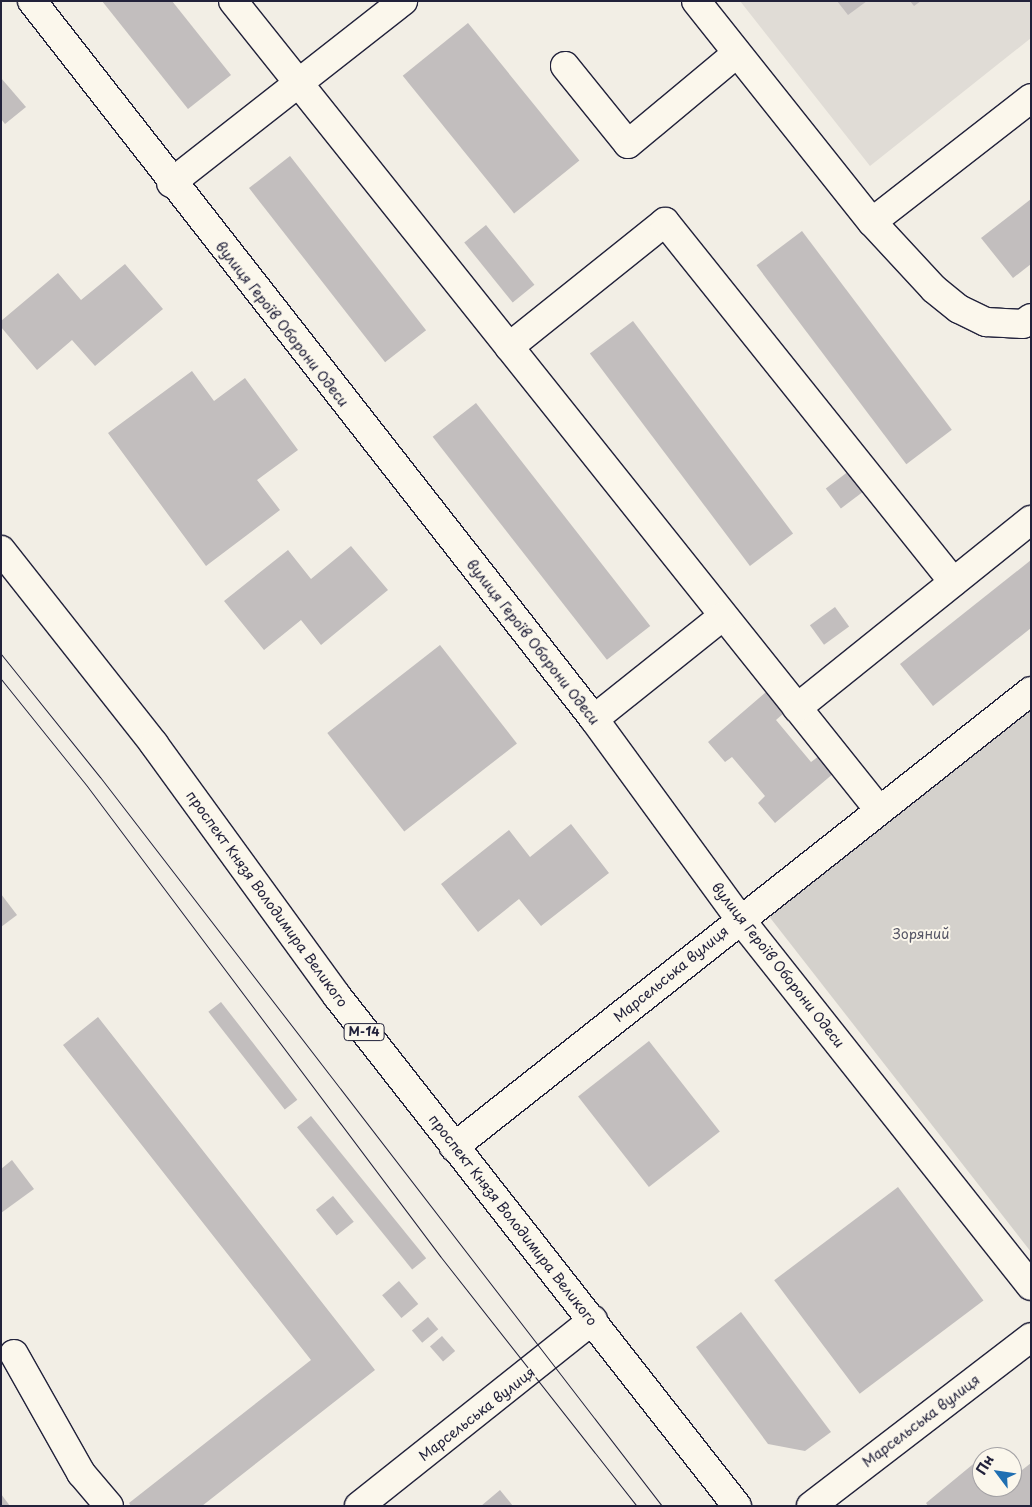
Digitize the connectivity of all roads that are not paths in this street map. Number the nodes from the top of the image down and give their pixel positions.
1 (32, 1) edge
2 (233, 1) edge
3 (403, 1) edge
4 (696, 1) edge
5 (736, 54) junction
6 (565, 66) dead end
7 (299, 82) junction
8 (1031, 98) edge
9 (171, 183) junction
10 (872, 222) junction
11 (1031, 318) edge
12 (509, 347) junction
13 (1031, 520) edge
14 (1, 550) edge
15 (953, 582) junction
16 (724, 616) junction
17 (1031, 691) edge
18 (797, 708) junction
19 (594, 720) junction
20 (879, 810) junction
21 (740, 919) junction
22 (454, 1147) junction
23 (1031, 1286) edge
24 (592, 1320) junction
25 (1031, 1336) edge
26 (14, 1354) dead end
27 (109, 1506) edge
28 (359, 1506) edge
29 (737, 1506) edge
30 (811, 1506) edge

1 - 9 street, вулиця Героїв Оборони Одеси
2 - 7 street
3 - 7 street
4 - 5 street
5 - 6 street
5 - 10 street
7 - 9 street
7 - 12 street
8 - 10 street
9 - 19 street, вулиця Героїв Оборони Одеси
10 - 11 street
12 - 15 street
12 - 16 street
13 - 15 street
14 - 22 street, проспект Князя Володимира Великого / М-14
15 - 18 street
16 - 18 street
16 - 19 street
17 - 20 street, Марсельська вулиця
18 - 20 street
19 - 21 street, вулиця Героїв Оборони Одеси
20 - 21 street, Марсельська вулиця
21 - 22 street, Марсельська вулиця
21 - 23 street, вулиця Героїв Оборони Одеси
22 - 24 street, проспект Князя Володимира Великого / М-14
24 - 28 street, Марсельська вулиця
24 - 29 street, проспект Князя Володимира Великого / М-14
25 - 30 street, Марсельська вулиця
26 - 27 street

